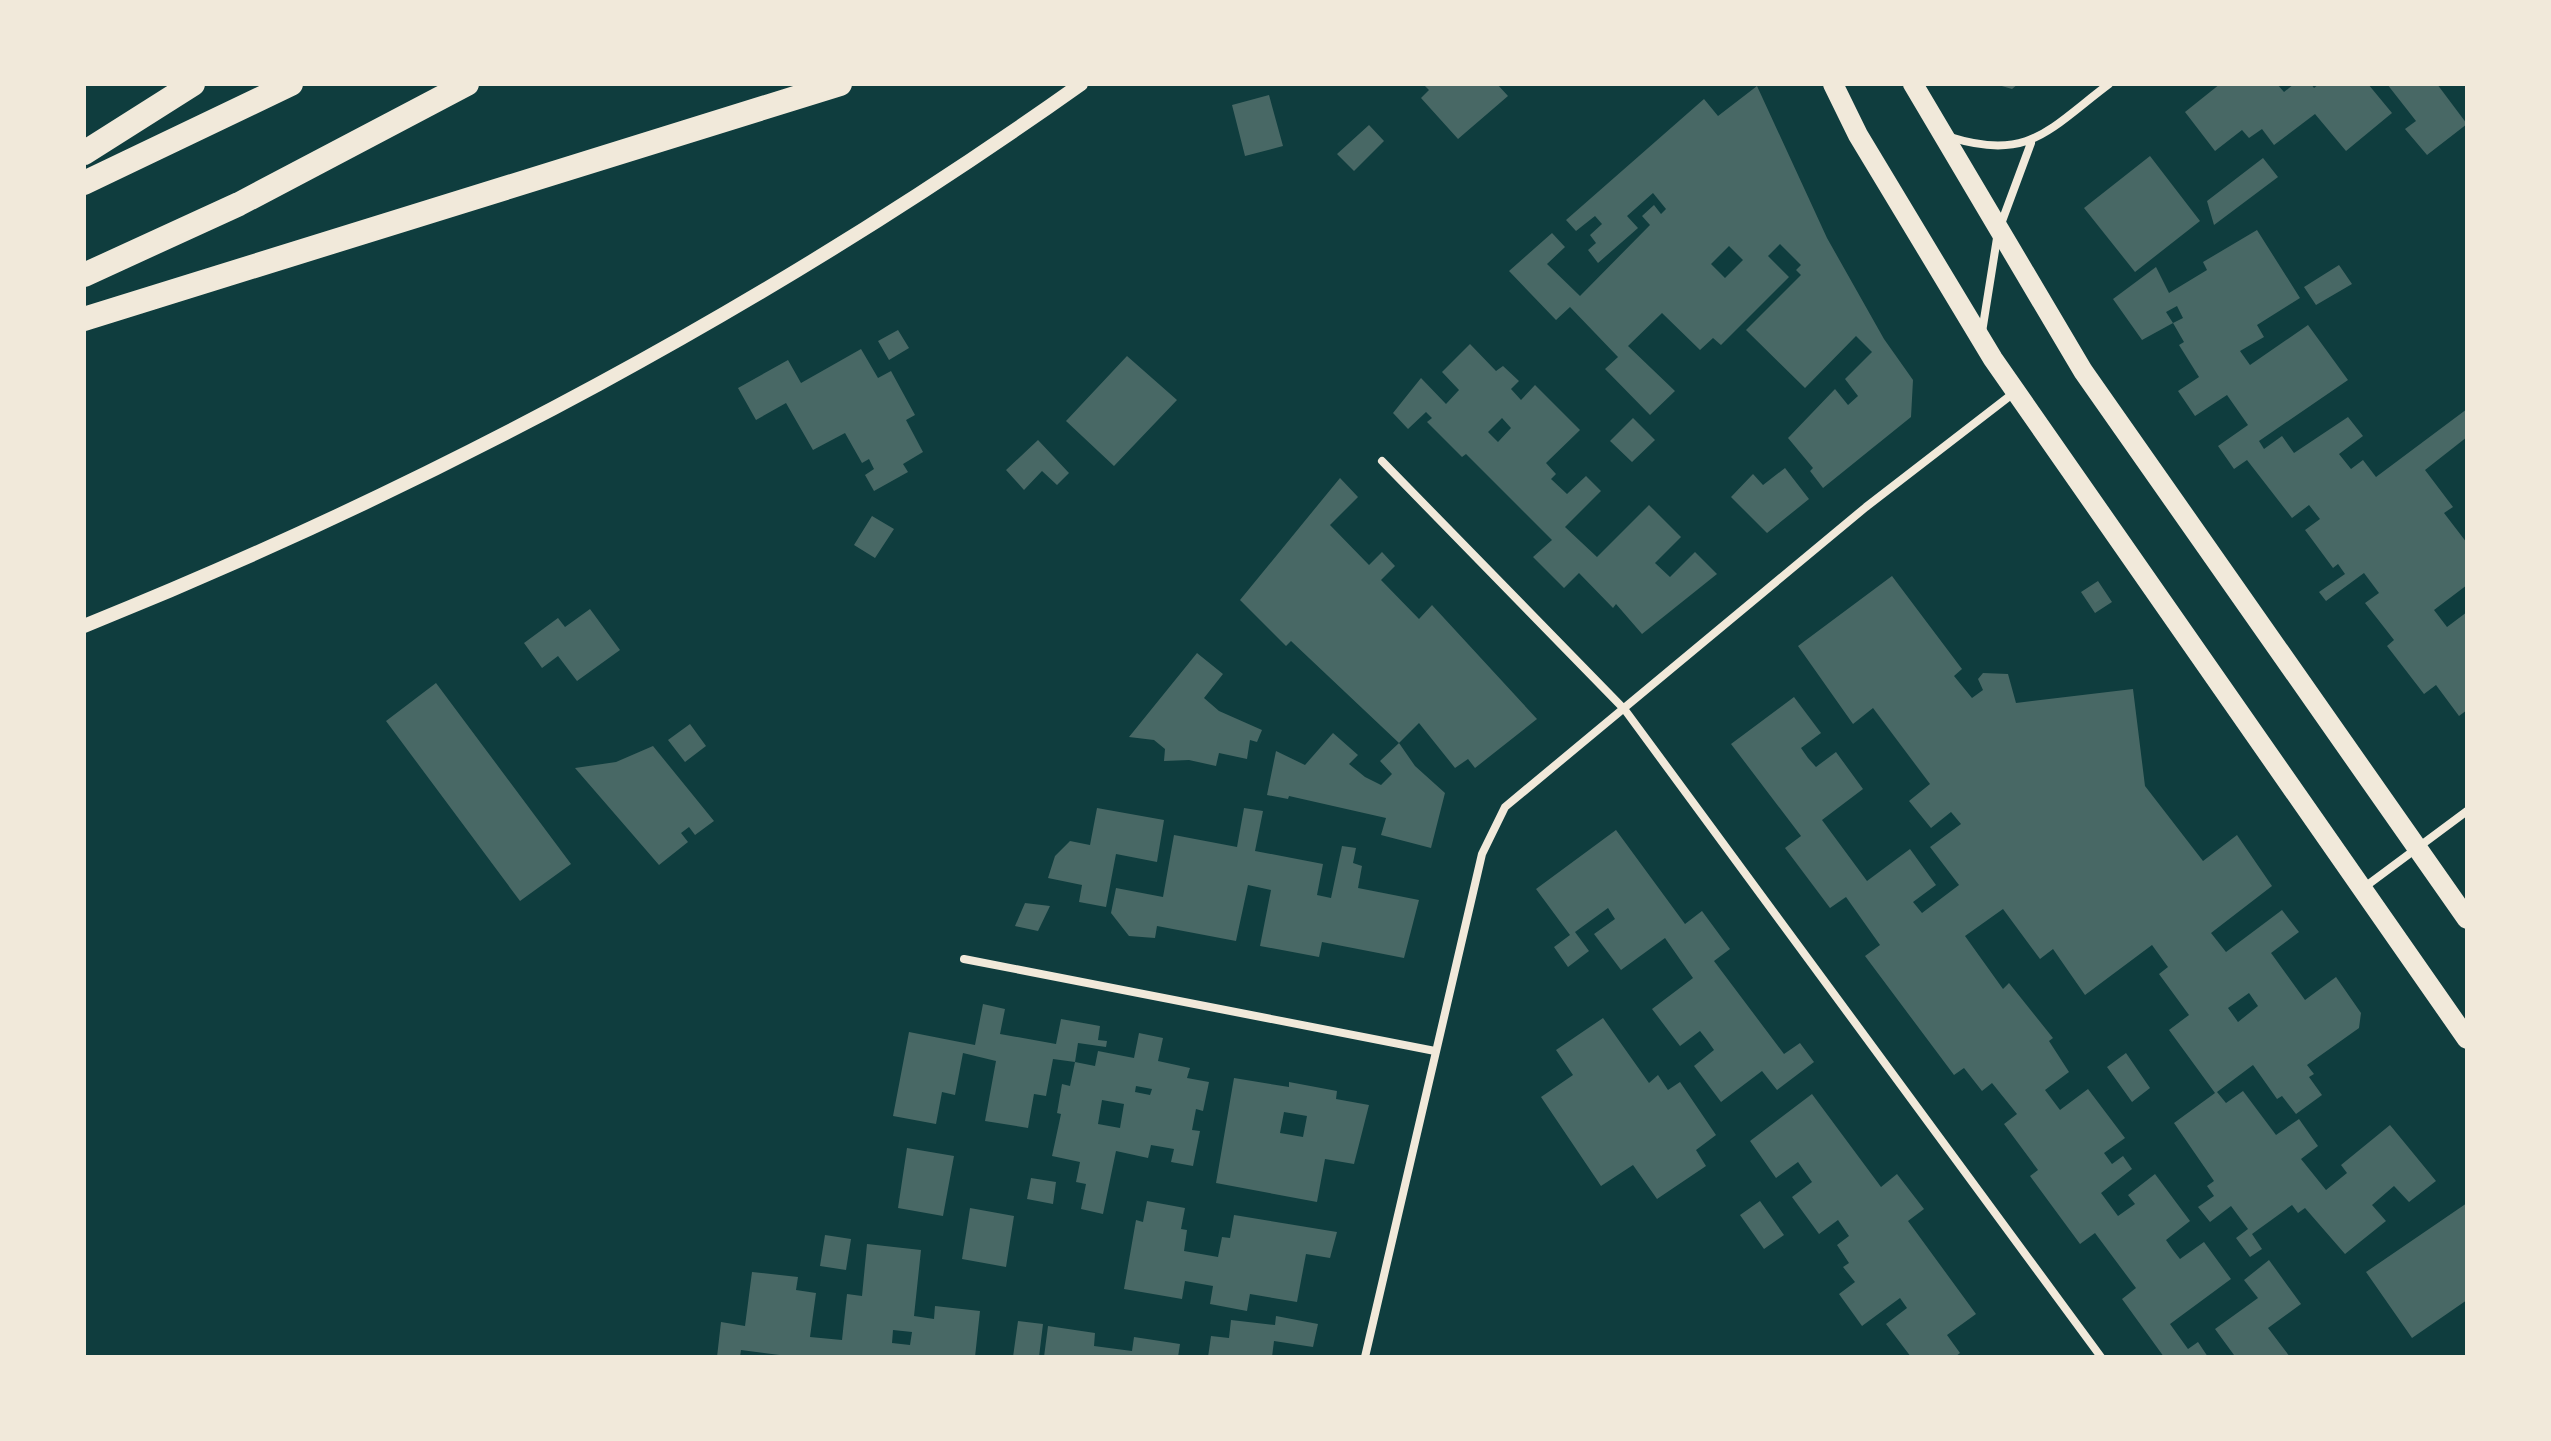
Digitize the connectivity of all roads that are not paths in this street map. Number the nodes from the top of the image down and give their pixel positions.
1 (193, 84) edge
2 (291, 84) edge
3 (467, 84) edge
4 (840, 84) edge
5 (1081, 84) edge
6 (1833, 84) edge
7 (1913, 84) edge
8 (2109, 84) edge
9 (1939, 129) junction
10 (2031, 143) junction
11 (84, 153) edge
12 (84, 183) edge
13 (1998, 232) junction
14 (84, 275) edge
15 (84, 319) edge
16 (1981, 341) junction
17 (2016, 392) junction
18 (1382, 461) dead end
19 (84, 626) edge
20 (1625, 710) junction
21 (2467, 811) edge
22 (2417, 848) junction
23 (2362, 889) junction
24 (2467, 919) edge
25 (964, 959) dead end
26 (2467, 1039) edge
27 (1435, 1051) junction
28 (1365, 1357) edge
29 (2101, 1357) edge

1 - 11 highway
2 - 12 highway
3 - 14 highway
4 - 15 highway
5 - 19 street
6 - 16 main road
7 - 9 main road
8 - 10 street
9 - 10 street
9 - 13 main road
10 - 13 street
13 - 16 street
13 - 22 main road
16 - 17 main road
17 - 20 street
17 - 23 main road
18 - 20 street
20 - 27 street
20 - 29 street
21 - 22 street
22 - 23 street
22 - 24 main road
23 - 26 main road
25 - 27 street
27 - 28 street

